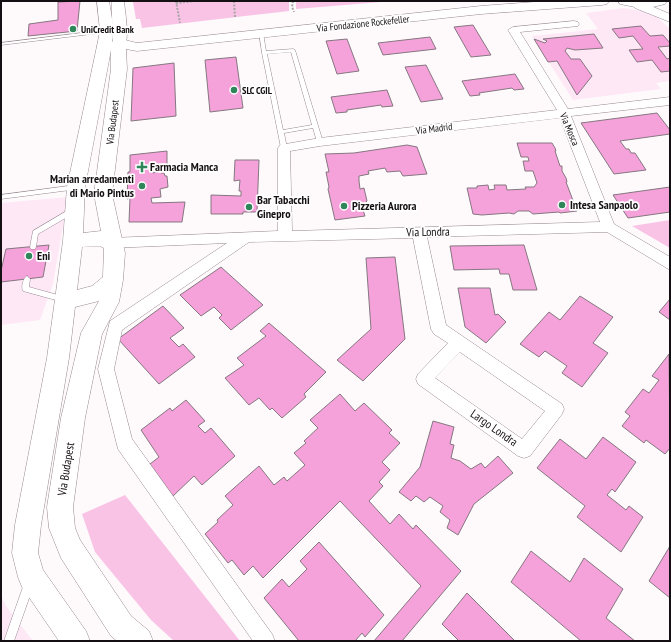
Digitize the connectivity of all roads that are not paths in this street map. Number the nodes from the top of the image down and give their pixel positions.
1 (103, 1) edge
2 (118, 1) edge
3 (475, 1) edge
4 (602, 1) edge
5 (625, 1) edge
6 (659, 2) edge
7 (639, 5) junction
8 (669, 17) edge
9 (574, 24) dead end
10 (261, 33) junction
11 (114, 42) junction
12 (1, 44) edge
13 (264, 53) junction
14 (670, 101) edge
15 (564, 112) junction
16 (316, 126) junction
17 (281, 132) junction
18 (320, 142) junction
19 (284, 148) junction
20 (76, 187) junction
21 (1, 197) edge
22 (75, 209) junction
23 (609, 227) junction
24 (419, 232) junction
25 (285, 236) junction
26 (246, 237) junction
27 (74, 241) junction
28 (112, 243) junction
29 (33, 247) dead end
30 (670, 264) edge
31 (27, 279) dead end
32 (113, 280) junction
33 (65, 300) junction
34 (459, 342) junction
35 (32, 577) junction
36 (9, 641) edge
37 (76, 641) edge
38 (139, 641) edge
39 (265, 641) edge

1 - 11 street, Via Budapest
2 - 11 street, Via Budapest
3 - 11 main road, Via Fondazione Rockefeller
4 - 10 main road, Via Fondazione Rockefeller
5 - 7 main road
6 - 7 main road
6 - 8 street
7 - 8 street
9 - 15 street, Via Mosca
10 - 11 main road, Via Fondazione Rockefeller
10 - 13 lane
11 - 12 lane
11 - 20 main road, Via Budapest
11 - 28 main road, Via Budapest
13 - 16 lane
13 - 17 lane
14 - 15 street, Via Madrid
15 - 18 street, Via Madrid
15 - 23 street, Via Mosca
16 - 17 lane
16 - 18 lane
17 - 19 lane
18 - 19 street, Via Madrid
19 - 25 street
20 - 21 lane
20 - 22 main road, Via Budapest
22 - 27 main road, Via Budapest
22 - 29 lane
23 - 24 street, Via Londra
23 - 30 street
24 - 25 street, Via Londra
24 - 34 street, Largo Londra
25 - 26 street, Via Londra
26 - 28 street, Via Londra
26 - 39 street
27 - 28 main road
27 - 33 main road, Via Budapest
28 - 32 main road, Via Budapest
31 - 33 lane
32 - 33 main road
32 - 38 main road, Via Budapest
33 - 35 main road
34 - 34 street, Largo Londra
35 - 36 lane
35 - 37 main road

